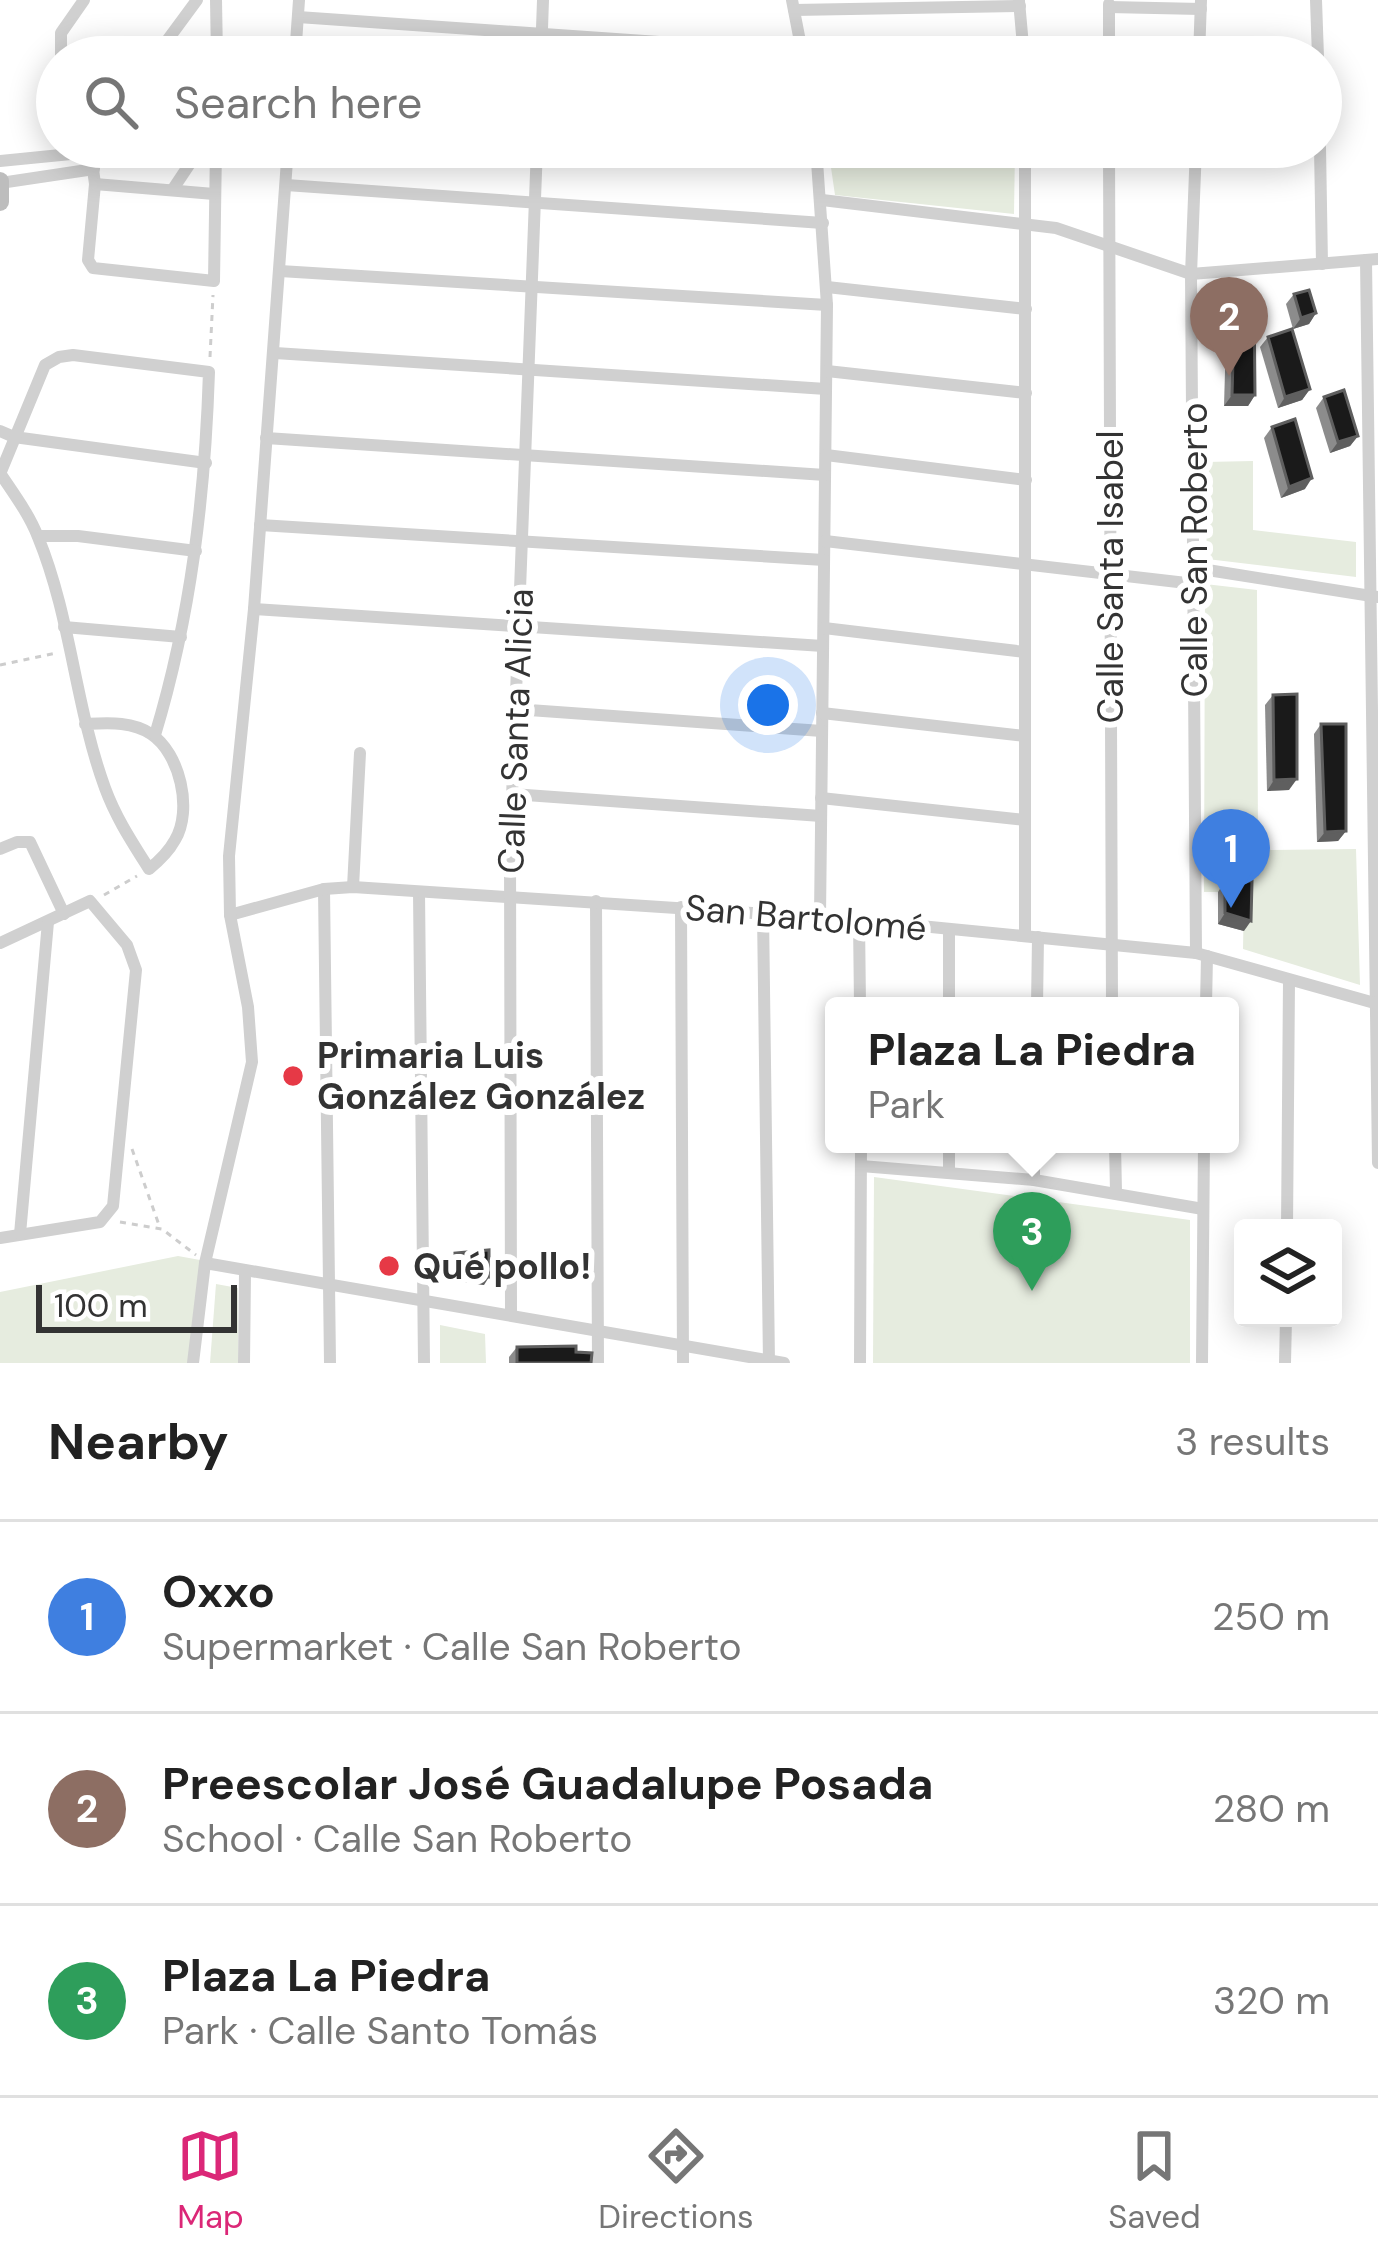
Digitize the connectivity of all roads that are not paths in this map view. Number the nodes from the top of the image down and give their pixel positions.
1 (84, 0) edge
2 (197, 0) edge
3 (216, 0) edge
4 (299, 0) edge
5 (543, 0) edge
6 (1316, 0) edge
7 (1019, 3) edge
8 (1109, 4) edge
9 (1201, 4) edge
10 (793, 5) edge
11 (298, 17) junction
12 (542, 34) junction
13 (61, 36) edge
14 (170, 36) edge
15 (217, 36) edge
16 (297, 36) edge
17 (568, 36) edge
18 (799, 36) edge
19 (1022, 36) edge
20 (1109, 36) edge
21 (1200, 36) edge
22 (1317, 36) edge
23 (36, 156) edge
24 (0, 161) edge
25 (93, 168) edge
26 (187, 168) edge
27 (215, 168) edge
28 (287, 168) edge
29 (536, 168) edge
30 (818, 168) edge
31 (1025, 168) edge
32 (1109, 168) edge
33 (1195, 168) edge
34 (1320, 168) edge
35 (94, 177) junction
36 (0, 182) edge
37 (286, 185) junction
38 (173, 189) junction
39 (214, 194) junction
40 (822, 200) junction
41 (0, 202) edge
42 (535, 202) junction
43 (824, 223) junction
44 (1025, 224) junction
45 (1110, 244) junction
46 (1372, 260) edge
47 (1322, 264) junction
48 (280, 272) junction
49 (1191, 274) junction
50 (532, 286) junction
51 (827, 287) junction
52 (827, 305) junction
53 (1026, 309) junction
54 (275, 353) junction
55 (529, 370) junction
56 (826, 371) junction
57 (826, 389) junction
58 (1026, 393) junction
59 (7, 434) edge
60 (266, 438) junction
61 (826, 454) junction
62 (525, 457) junction
63 (206, 464) junction
64 (0, 473) edge
65 (825, 475) junction
66 (1026, 480) junction
67 (260, 525) junction
68 (38, 536) junction
69 (522, 541) junction
70 (825, 541) junction
71 (196, 550) junction
72 (824, 560) junction
73 (1026, 566) junction
74 (1196, 568) junction
75 (1111, 576) junction
76 (1195, 584) junction
77 (1375, 596) edge
78 (254, 609) junction
79 (518, 626) junction
80 (64, 627) junction
81 (824, 628) junction
82 (181, 637) junction
83 (824, 646) junction
84 (1025, 652) junction
85 (515, 709) junction
86 (823, 713) junction
87 (85, 724) junction
88 (822, 731) junction
89 (155, 735) junction
90 (1025, 736) junction
91 (360, 753) dead end
92 (512, 794) junction
93 (821, 798) junction
94 (821, 816) junction
95 (1025, 820) junction
96 (0, 849) edge
97 (353, 886) junction
98 (324, 890) junction
99 (419, 892) junction
100 (509, 898) junction
101 (596, 901) junction
102 (681, 907) junction
103 (763, 913) junction
104 (64, 914) junction
105 (230, 915) junction
106 (820, 917) junction
107 (860, 920) junction
108 (48, 922) junction
109 (950, 929) junction
110 (1031, 937) junction
111 (0, 943) edge
112 (1111, 944) junction
113 (1201, 954) junction
114 (1289, 981) junction
115 (860, 997) edge
116 (949, 997) edge
117 (1035, 997) edge
118 (1112, 997) edge
119 (1205, 997) edge
120 (1377, 1003) edge
121 (861, 1153) edge
122 (949, 1153) edge
123 (1034, 1153) edge
124 (1115, 1153) edge
125 (1204, 1153) edge
126 (1378, 1163) edge
127 (862, 1166) junction
128 (949, 1172) junction
129 (1034, 1180) junction
130 (1116, 1192) junction
131 (1203, 1209) junction
132 (1287, 1219) edge
133 (20, 1234) junction
134 (0, 1238) edge
135 (206, 1263) junction
136 (245, 1272) junction
137 (331, 1286) junction
138 (424, 1300) junction
139 (511, 1315) junction
140 (1286, 1327) edge
141 (597, 1330) junction
142 (683, 1346) junction
143 (769, 1362) edge
144 (193, 1363) edge
145 (244, 1363) edge
146 (330, 1363) edge
147 (424, 1363) edge
148 (598, 1363) edge
149 (683, 1363) edge
150 (784, 1363) edge
151 (860, 1363) edge
152 (1202, 1363) edge
153 (1286, 1363) edge

1 - 13 street
2 - 14 street
3 - 15 street
4 - 11 street
5 - 12 street
6 - 22 street
7 - 10 street
7 - 19 street
8 - 9 street
8 - 20 street
9 - 21 street
10 - 18 street
11 - 12 street
11 - 16 street
12 - 17 street
23 - 24 street
25 - 35 street
26 - 38 street
27 - 39 street
28 - 37 street
29 - 42 street, Calle Santa Alicia
30 - 40 street
31 - 44 street
32 - 45 street, Calle Santa Isabel
33 - 49 street, Calle San Roberto
34 - 47 street
35 - 36 street
35 - 38 street
35 - 39 street
36 - 41 street
37 - 42 street
37 - 48 street
38 - 39 street
40 - 43 street
40 - 44 street
42 - 43 street
42 - 50 street, Calle Santa Alicia
43 - 51 street
44 - 45 street
44 - 53 street
45 - 49 street
45 - 75 street, Calle Santa Isabel
46 - 47 street
46 - 77 street
47 - 49 street
48 - 50 street
48 - 54 street
49 - 74 street, Calle San Roberto
50 - 52 street
50 - 55 street, Calle Santa Alicia
51 - 52 street
51 - 53 street
52 - 56 street
53 - 58 street
54 - 55 street
54 - 60 street
55 - 57 street
55 - 62 street, Calle Santa Alicia
56 - 57 street
56 - 58 street
57 - 61 street
58 - 66 street
59 - 63 street
59 - 63 street
59 - 64 street
60 - 62 street
60 - 67 street
61 - 65 street
61 - 66 street
62 - 65 street
62 - 69 street, Calle Santa Alicia
63 - 71 street
64 - 68 street
65 - 70 street
66 - 73 street
67 - 69 street
67 - 78 street
68 - 71 street
68 - 80 street
69 - 72 street
69 - 79 street, Calle Santa Alicia
70 - 72 street
70 - 73 street
71 - 82 street
72 - 81 street
73 - 75 street
73 - 84 street
74 - 76 street, Calle San Roberto
74 - 77 street
75 - 76 street
75 - 112 street, Calle Santa Isabel
76 - 113 street, Calle San Roberto
77 - 120 street
78 - 79 street
78 - 105 street
79 - 83 street
79 - 85 street, Calle Santa Alicia
80 - 82 street
80 - 87 street
81 - 83 street
81 - 84 street
82 - 89 street
83 - 86 street
84 - 90 street
85 - 88 street
85 - 92 street, Calle Santa Alicia
86 - 88 street
86 - 90 street
87 - 89 street
87 - 89 street
88 - 93 street
90 - 95 street
91 - 97 street
92 - 94 street
92 - 100 street, Calle Santa Alicia
93 - 94 street
93 - 95 street
94 - 106 street
95 - 110 street
96 - 104 street
97 - 98 street, San Bartolomé
97 - 99 street, San Bartolomé
98 - 105 street, San Bartolomé
98 - 137 street
99 - 100 street, San Bartolomé
99 - 138 street
100 - 101 street, San Bartolomé
100 - 139 street, Calle Santa Alicia
101 - 102 street, San Bartolomé
101 - 141 street
102 - 103 street, San Bartolomé
102 - 142 street
103 - 106 street, San Bartolomé
103 - 143 street
104 - 108 street
104 - 133 street
105 - 135 street
106 - 107 street, San Bartolomé
107 - 109 street, San Bartolomé
107 - 115 street
108 - 111 street
108 - 133 street
109 - 110 street, San Bartolomé
109 - 116 street
110 - 112 street, San Bartolomé
110 - 117 street
112 - 113 street, San Bartolomé
112 - 118 street, Calle Santa Isabel
113 - 114 street, San Bartolomé
113 - 119 street, Calle San Roberto
114 - 120 street, San Bartolomé
114 - 132 street
120 - 126 street
121 - 127 street
122 - 128 street
123 - 129 street
124 - 130 street
125 - 131 street
127 - 128 street
127 - 151 street
128 - 129 street
129 - 130 street
130 - 131 street
131 - 152 street
133 - 134 street
135 - 136 street
135 - 144 street
136 - 137 street
136 - 145 street
137 - 138 street
137 - 146 street
138 - 139 street
138 - 147 street
139 - 141 street
140 - 153 street
141 - 142 street
141 - 148 street
142 - 143 street
142 - 149 street
143 - 150 street

